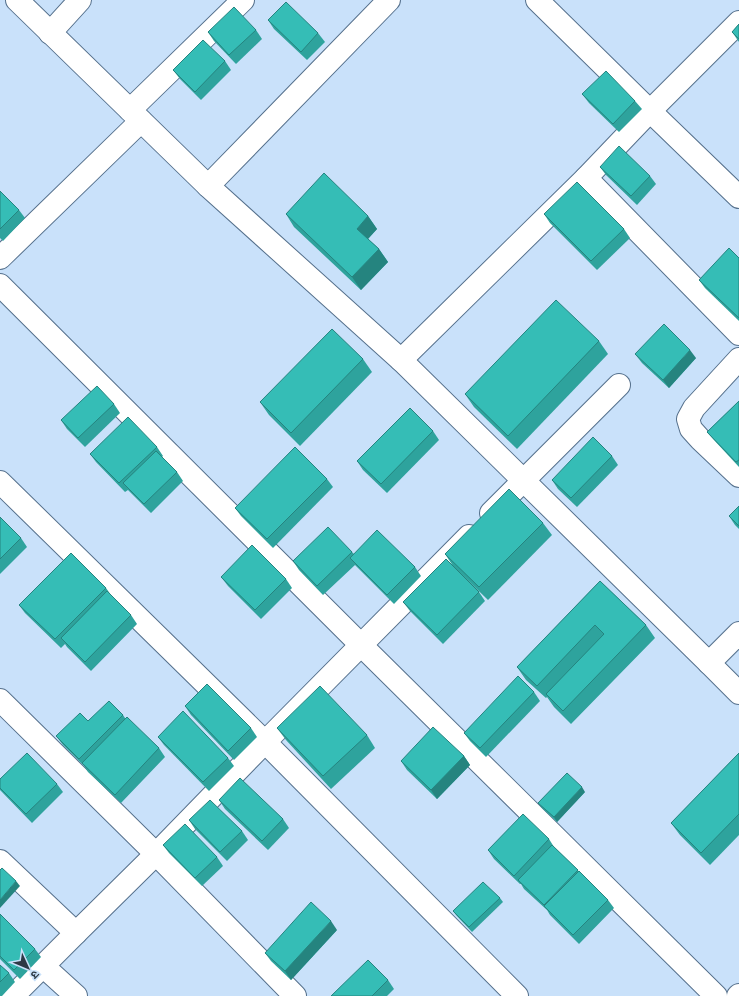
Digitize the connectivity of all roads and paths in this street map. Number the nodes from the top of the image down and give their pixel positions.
1 (17, 0) edge
2 (80, 0) edge
3 (243, 0) edge
4 (389, 0) edge
5 (537, 0) edge
6 (739, 22) edge
7 (50, 33) junction
8 (650, 111) junction
9 (135, 115) junction
10 (586, 178) junction
11 (208, 186) junction
12 (739, 197) edge
13 (0, 258) edge
14 (0, 284) edge
15 (739, 334) edge
16 (739, 359) edge
17 (401, 360) junction
18 (618, 385) dead end
19 (739, 476) edge
20 (524, 480) junction
21 (0, 482) edge
22 (739, 632) edge
23 (361, 645) junction
24 (709, 663) junction
25 (739, 693) edge
26 (0, 700) edge
27 (265, 742) junction
28 (156, 854) junction
29 (0, 861) edge
30 (76, 933) junction
31 (43, 966) junction
32 (13, 996) edge
33 (76, 996) edge
34 (295, 996) edge
35 (517, 996) edge
36 (716, 996) edge

1 - 7 street
2 - 7 street
3 - 9 street
4 - 11 street
5 - 8 street
6 - 8 street
7 - 9 street
8 - 10 street
8 - 12 street
9 - 11 street
9 - 13 street
10 - 15 street
10 - 17 street
11 - 17 street
14 - 23 street
16 - 19 street
17 - 20 street
18 - 20 street
20 - 23 street
20 - 24 street
21 - 27 street
22 - 24 street
23 - 27 street
23 - 36 street
24 - 25 street
26 - 28 street
27 - 28 street
27 - 35 street
28 - 30 street
28 - 34 street
29 - 30 street
30 - 31 street
31 - 32 street
31 - 33 street

